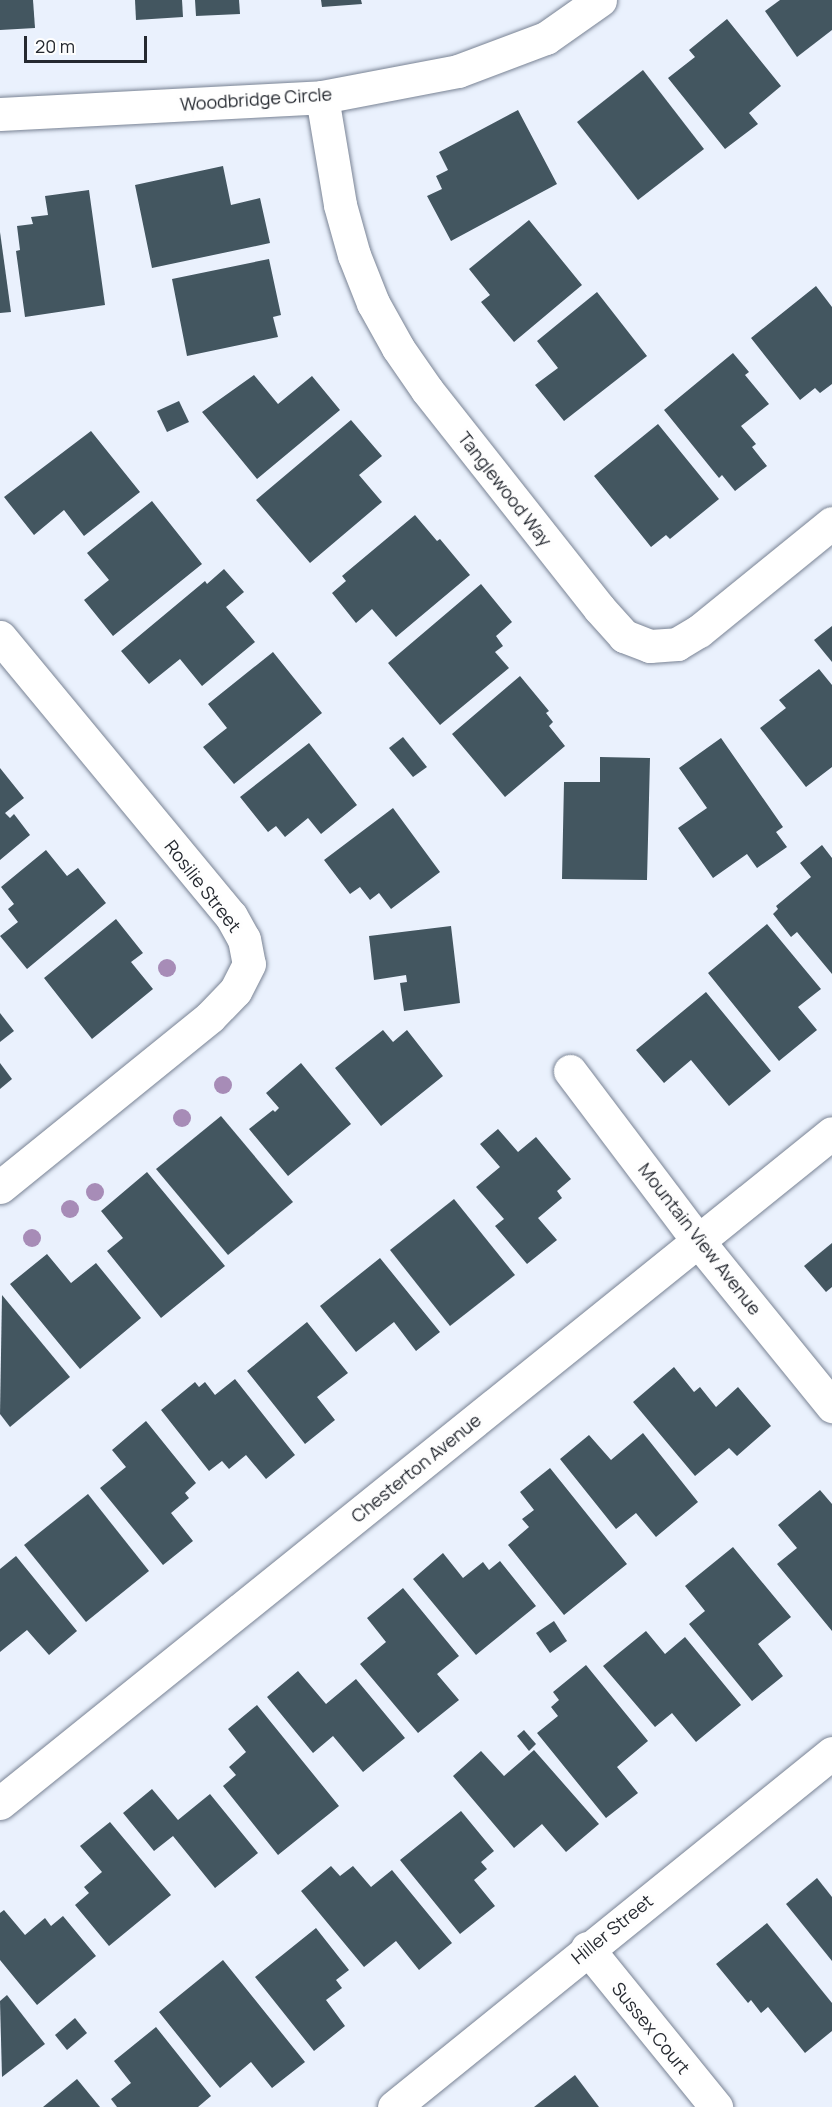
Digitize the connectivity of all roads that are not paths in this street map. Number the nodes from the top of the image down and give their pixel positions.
1 (600, 0) edge
2 (322, 97) junction
3 (0, 114) edge
4 (832, 523) edge
5 (0, 637) edge
6 (570, 1071) dead end
7 (832, 1133) edge
8 (0, 1188) edge
9 (698, 1240) junction
10 (832, 1406) edge
11 (832, 1753) edge
12 (0, 1803) edge
13 (587, 1948) junction
14 (394, 2107) edge
15 (716, 2107) edge

1 - 2 street, Woodbridge Circle
2 - 3 street, Woodbridge Circle
2 - 4 street, Tanglewood Way
5 - 8 street, Rosilie Street
6 - 9 street, Mountain View Avenue
7 - 9 street, Chesterton Avenue
9 - 10 street, Mountain View Avenue
9 - 12 street, Chesterton Avenue
11 - 13 street, Hiller Street
13 - 14 street, Hiller Street
13 - 15 street, Sussex Court

